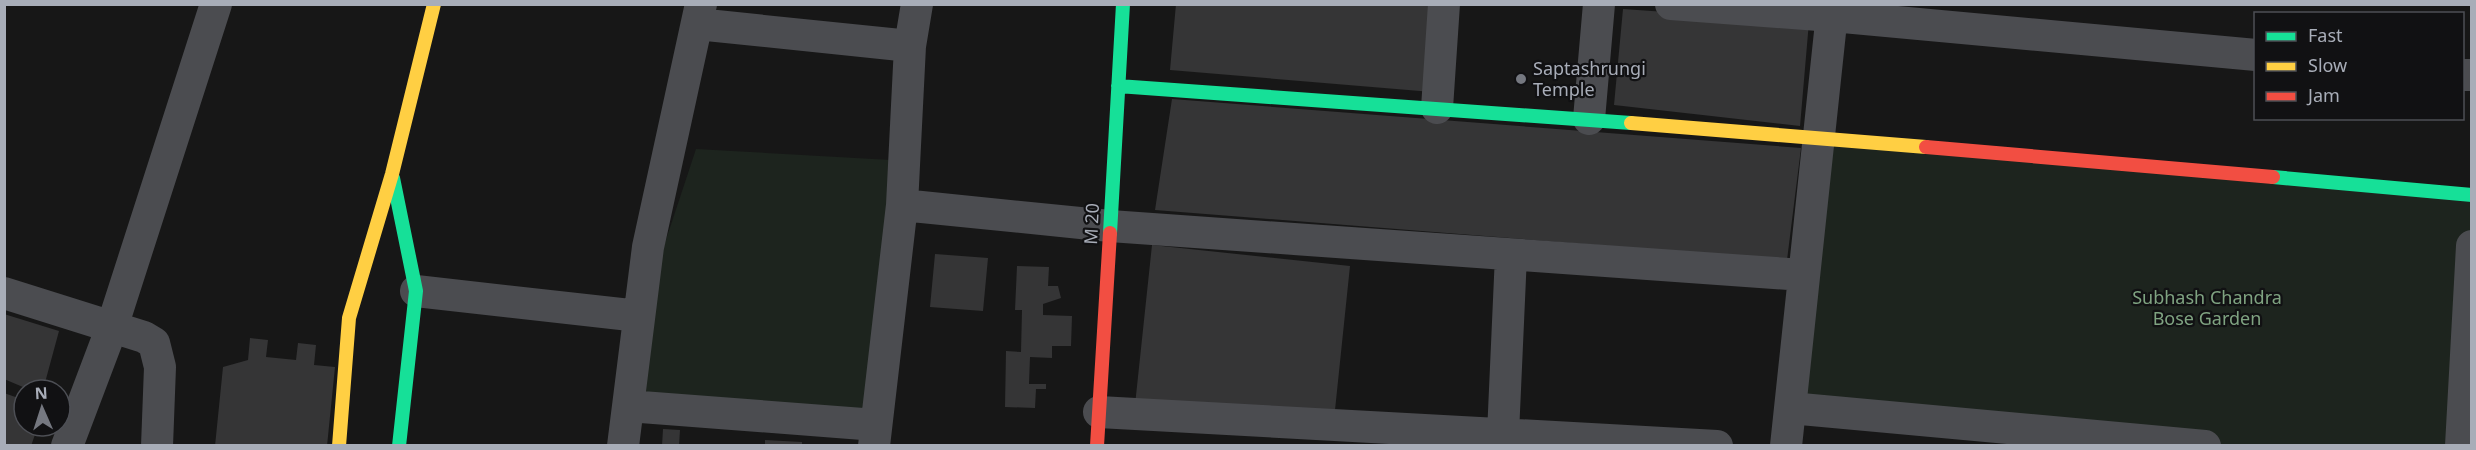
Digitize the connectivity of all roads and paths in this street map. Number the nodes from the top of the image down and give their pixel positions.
1 (216, 4) edge
2 (434, 4) edge
3 (916, 4) edge
4 (1123, 4) edge
5 (1444, 4) edge
6 (1599, 4) edge
7 (1671, 4) edge
8 (1833, 10) edge
9 (699, 14) edge
10 (910, 46) junction
11 (2254, 56) edge
12 (1118, 86) junction
13 (1437, 108) junction
14 (1589, 119) junction
15 (1820, 136) junction
16 (392, 174) junction
17 (2472, 195) edge
18 (902, 205) junction
19 (1110, 226) junction
20 (2472, 246) edge
21 (1511, 255) junction
22 (1803, 275) junction
23 (416, 291) junction
24 (4, 293) edge
25 (639, 316) junction
26 (112, 327) junction
27 (628, 406) junction
28 (1790, 408) junction
29 (1099, 412) junction
30 (1503, 434) junction
31 (875, 435) edge
32 (67, 446) edge
33 (156, 446) edge
34 (339, 446) edge
35 (399, 446) edge
36 (623, 446) edge
37 (1097, 446) edge
38 (1717, 446) edge
39 (1786, 446) edge
40 (2205, 446) edge
41 (2462, 446) edge

1 - 26 street
2 - 16 street
3 - 10 street
4 - 12 street, M 20
5 - 13 street
6 - 14 street
7 - 8 street
8 - 11 street
8 - 15 street
9 - 10 street
9 - 25 street
10 - 18 street
12 - 13 street
12 - 19 street, M 20
13 - 14 street
14 - 15 street
15 - 17 street
15 - 22 street
16 - 23 street
16 - 34 street
18 - 19 street
18 - 31 street
19 - 21 street
19 - 29 street, M 20
20 - 41 street
21 - 22 street
21 - 30 street
22 - 28 street
23 - 25 street
23 - 35 street
24 - 26 street
25 - 27 street
26 - 32 street
26 - 33 street
27 - 31 street
27 - 36 street
28 - 39 street
28 - 40 street
29 - 30 street
29 - 37 street, M 20
30 - 38 street

